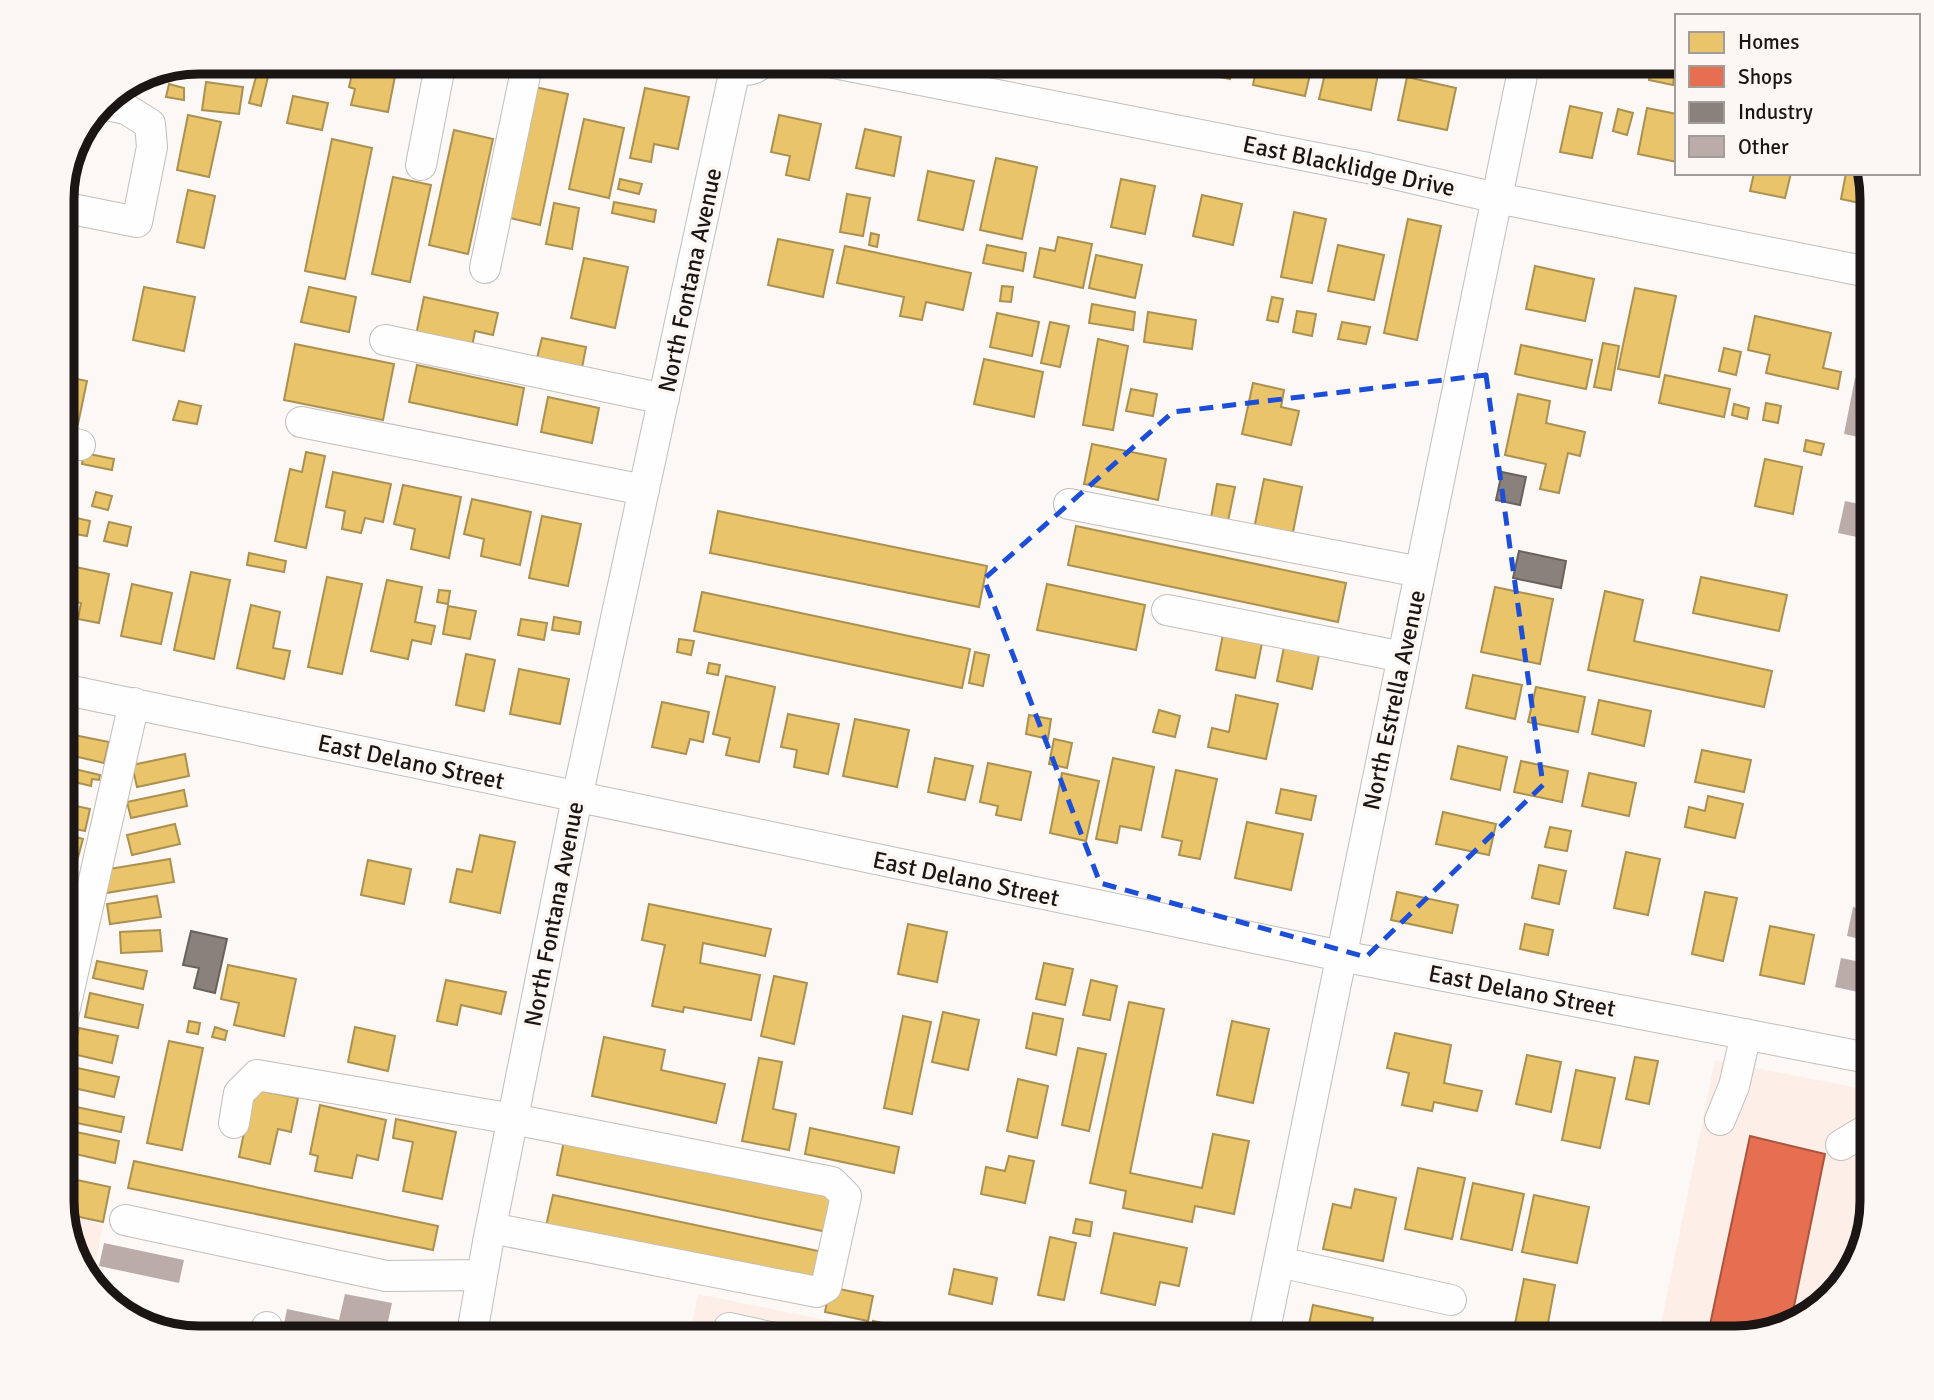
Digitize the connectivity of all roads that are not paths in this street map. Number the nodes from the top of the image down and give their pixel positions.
1 (438, 74) edge
2 (525, 74) edge
3 (728, 74) edge
4 (890, 74) edge
5 (1522, 74) edge
6 (114, 107) edge
7 (421, 165) dead end
8 (1497, 198) junction
9 (74, 209) edge
10 (485, 268) dead end
11 (1860, 270) edge
12 (386, 340) dead end
13 (664, 399) junction
14 (300, 422) dead end
15 (644, 490) junction
16 (1069, 504) dead end
17 (1420, 572) junction
18 (1167, 610) dead end
19 (1403, 657) junction
20 (74, 691) edge
21 (134, 703) junction
22 (578, 798) junction
23 (74, 931) edge
24 (1341, 957) junction
25 (1745, 1034) junction
26 (1860, 1056) edge
27 (513, 1119) junction
28 (1720, 1120) dead end
29 (234, 1123) dead end
30 (1860, 1134) edge
31 (1841, 1145) dead end
32 (125, 1220) dead end
33 (491, 1228) junction
34 (1279, 1262) junction
35 (482, 1275) junction
36 (1451, 1300) dead end
37 (473, 1326) edge
38 (1266, 1326) edge

1 - 7 street
2 - 10 street
3 - 13 street, North Fontana Avenue
4 - 8 street, East Blacklidge Drive
5 - 8 street, North Estrella Avenue
6 - 9 street
8 - 11 street, East Blacklidge Drive
8 - 17 street, North Estrella Avenue
12 - 13 street
13 - 15 street, North Fontana Avenue
14 - 15 street
15 - 22 street, North Fontana Avenue
16 - 17 street
17 - 19 street, North Estrella Avenue
18 - 19 street
19 - 24 street, North Estrella Avenue
20 - 21 street, East Delano Street
21 - 22 street, East Delano Street
21 - 23 street
22 - 24 street, East Delano Street
22 - 27 street, North Fontana Avenue
24 - 25 street, East Delano Street
24 - 34 street, North Estrella Avenue
25 - 26 street, East Delano Street
25 - 28 street
27 - 29 street
27 - 33 street, North Fontana Avenue
27 - 33 street
30 - 31 street
32 - 35 street
33 - 35 street, North Fontana Avenue
34 - 36 street
34 - 38 street, North Estrella Avenue
35 - 37 street, North Fontana Avenue

